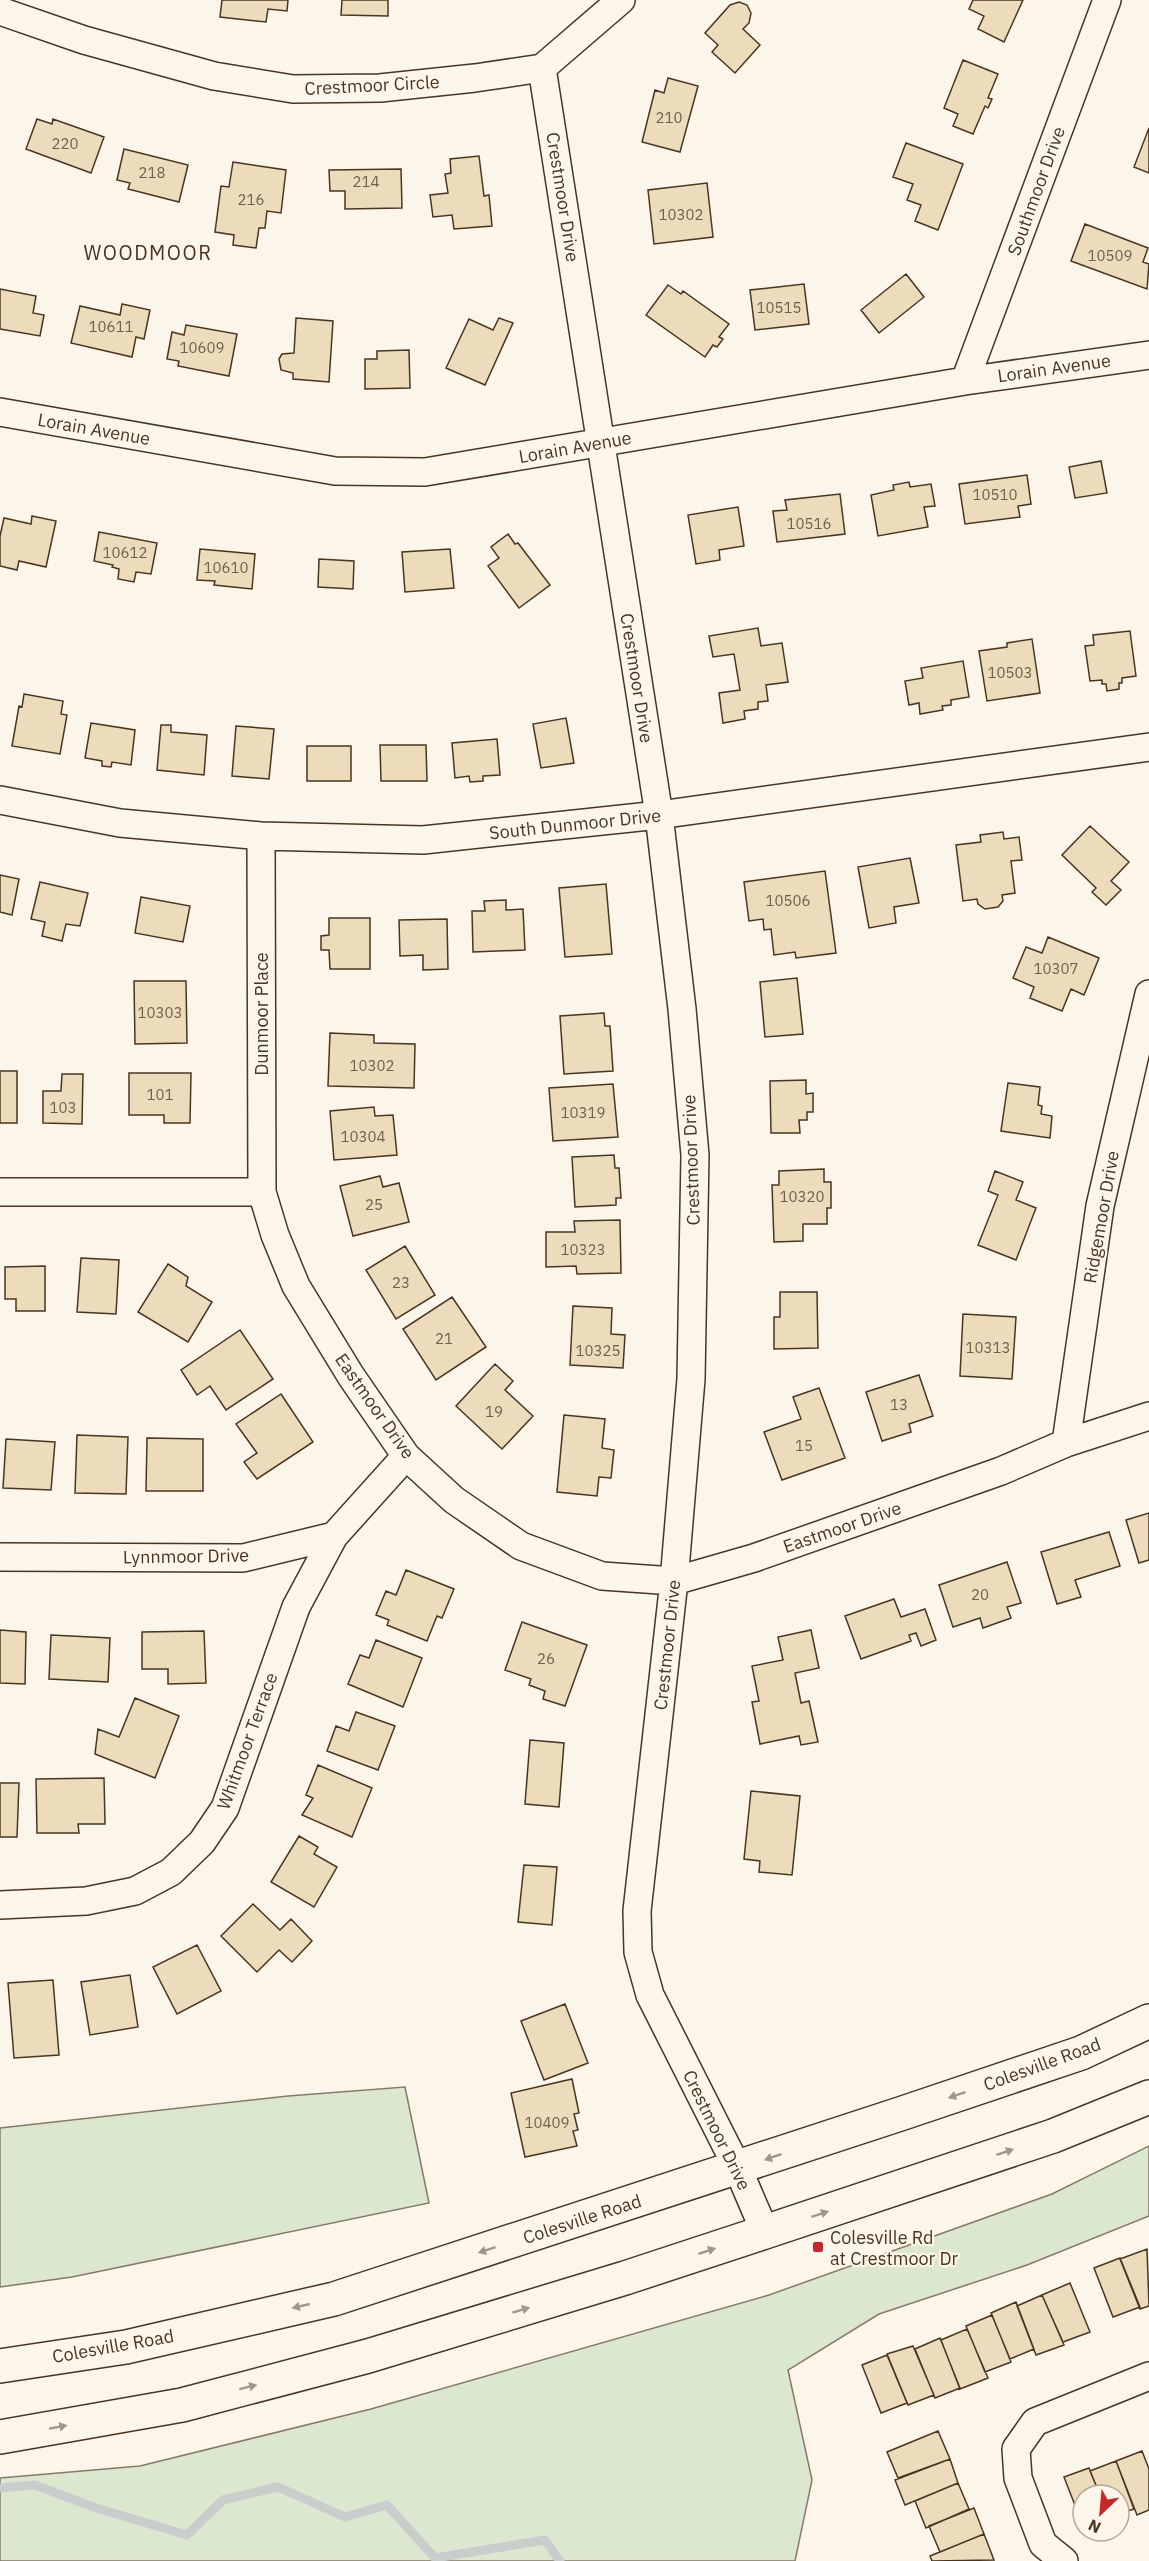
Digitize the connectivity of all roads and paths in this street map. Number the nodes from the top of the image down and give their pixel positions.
1 (621, 0) edge
2 (1107, 0) edge
3 (0, 11) edge
4 (542, 68) junction
5 (1149, 355) edge
6 (964, 381) junction
7 (0, 412) edge
8 (599, 442) junction
9 (1149, 747) edge
10 (0, 800) edge
11 (659, 815) junction
12 (261, 836) junction
13 (1149, 994) edge
14 (0, 1192) edge
15 (262, 1192) junction
16 (1149, 1416) edge
17 (1066, 1443) junction
18 (406, 1455) junction
19 (334, 1536) junction
20 (0, 1557) edge
21 (674, 1581) junction
22 (0, 1905) edge
23 (1149, 2021) edge
24 (1149, 2097) edge
25 (738, 2169) junction
26 (765, 2232) junction
27 (0, 2366) edge
28 (1149, 2376) edge
29 (0, 2437) edge
30 (1064, 2561) edge

1 - 4 street
2 - 6 street, Southmoor Drive
3 - 4 street, Crestmoor Circle
4 - 8 street, Crestmoor Drive
5 - 6 street, Lorain Avenue
6 - 8 street, Lorain Avenue
7 - 8 street, Lorain Avenue
8 - 11 street, Crestmoor Drive
9 - 11 street, South Dunmoor Drive
10 - 12 street, South Dunmoor Drive
11 - 12 street, South Dunmoor Drive
11 - 21 street, Crestmoor Drive
12 - 15 street, Dunmoor Place
13 - 17 street, Ridgemoor Drive
14 - 15 street
15 - 18 street, Eastmoor Drive
16 - 17 street, Eastmoor Drive
17 - 21 street, Eastmoor Drive
18 - 19 street
18 - 21 street, Eastmoor Drive
19 - 20 street, Lynnmoor Drive
19 - 22 street, Whitmoor Terrace
21 - 25 street, Crestmoor Drive
23 -> 25 highway, Colesville Road
26 -> 24 highway
25 - 26 street, Crestmoor Drive
25 -> 27 highway, Colesville Road
29 -> 26 highway
28 - 30 street

